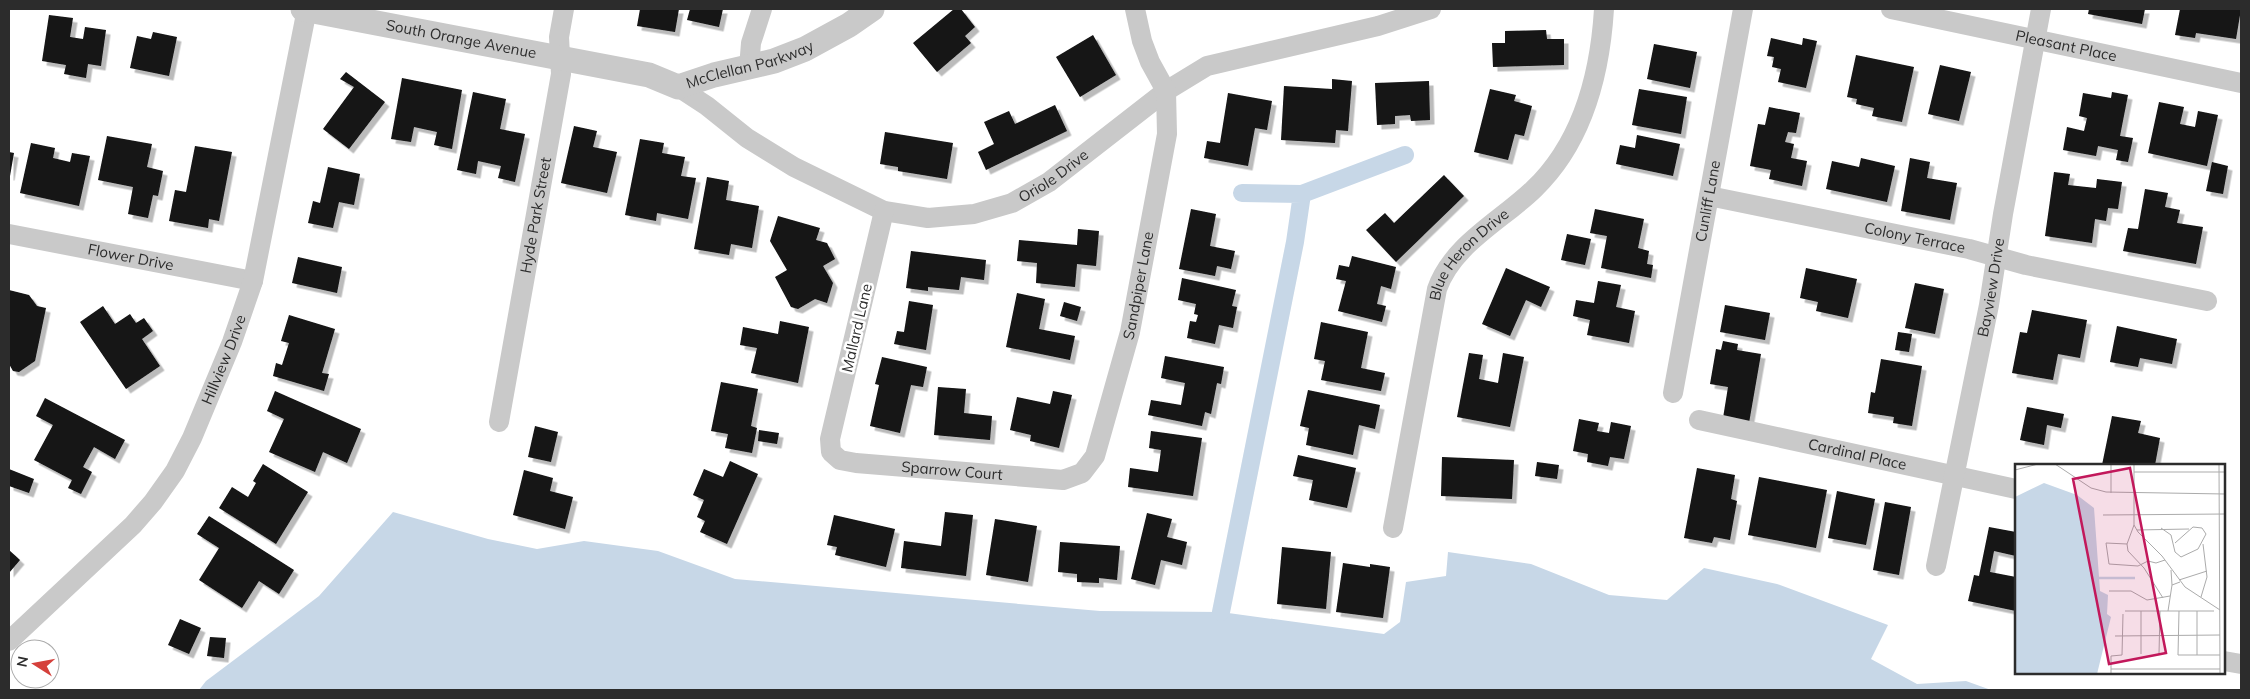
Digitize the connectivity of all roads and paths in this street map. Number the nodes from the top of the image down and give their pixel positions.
1 (305, 9) edge
2 (564, 9) edge
3 (762, 9) edge
4 (872, 9) edge
5 (1135, 9) edge
6 (1431, 9) edge
7 (1604, 9) edge
8 (1744, 9) edge
9 (1891, 9) edge
10 (2042, 9) edge
11 (2036, 39) junction
12 (560, 57) junction
13 (749, 68) junction
14 (2241, 83) edge
15 (678, 87) junction
16 (1166, 92) junction
17 (1709, 196) junction
18 (884, 211) junction
19 (9, 234) edge
20 (1996, 257) junction
21 (253, 281) junction
22 (2207, 302) dead end
23 (1673, 393) dead end
24 (1699, 420) dead end
25 (499, 422) dead end
26 (830, 446) joint
27 (1082, 473) joint
28 (1954, 476) junction
29 (2015, 489) edge
30 (1393, 528) dead end
31 (1936, 566) dead end
32 (9, 641) edge
33 (2225, 661) edge
34 (2241, 664) edge

1 - 12 street, South Orange Avenue
1 - 21 street, Hillview Drive
2 - 12 street, Hyde Park Street
3 - 13 street
4 - 13 street, McClellan Parkway
5 - 16 street
6 - 16 street, Oriole Drive
7 - 30 street, Blue Heron Drive
8 - 17 street, Cunliff Lane
9 - 11 street, Pleasant Place
10 - 11 street, Bayview Drive
11 - 14 street, Pleasant Place
11 - 20 street, Bayview Drive
12 - 15 street, McClellan Parkway
12 - 25 street, Hyde Park Street
13 - 15 street, McClellan Parkway
15 - 18 street, Oriole Drive
16 - 18 street, Oriole Drive
16 - 27 street, Sandpiper Lane
17 - 20 street, Colony Terrace
17 - 23 street, Cunliff Lane
18 - 26 street, Mallard Lane
19 - 21 street, Flower Drive
20 - 22 street, Colony Terrace
20 - 28 street, Bayview Drive
21 - 32 street, Hillview Drive
24 - 28 street, Cardinal Place
26 - 27 street, Sparrow Court
28 - 29 street, Cardinal Place
28 - 31 street, Bayview Drive
33 - 34 street

